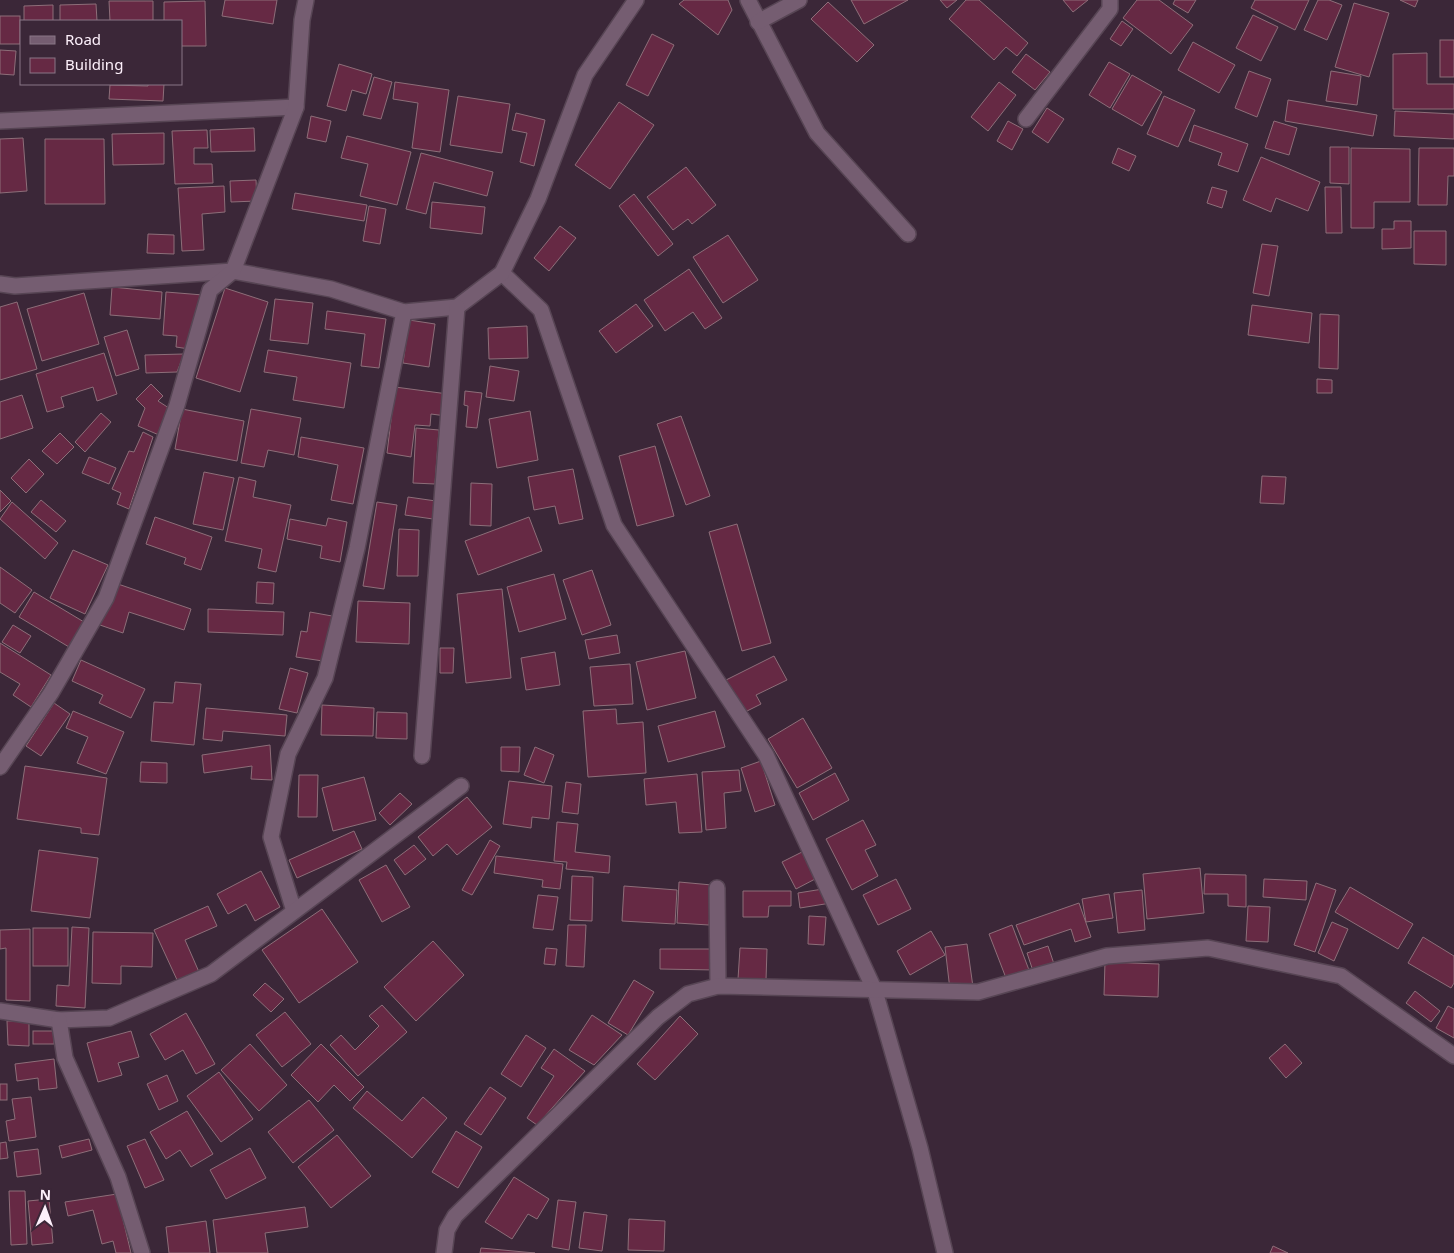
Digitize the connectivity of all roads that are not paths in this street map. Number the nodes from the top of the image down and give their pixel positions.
1 (306, 0) edge
2 (636, 0) edge
3 (748, 0) edge
4 (799, 0) edge
5 (1110, 0) edge
6 (758, 22) junction
7 (296, 107) junction
8 (1026, 119) dead end
9 (0, 121) edge
10 (908, 234) dead end
11 (233, 271) junction
12 (502, 273) junction
13 (0, 284) edge
14 (457, 307) junction
15 (404, 312) junction
16 (422, 756) dead end
17 (0, 767) edge
18 (461, 786) dead end
19 (717, 888) dead end
20 (294, 912) junction
21 (718, 986) junction
22 (875, 991) junction
23 (0, 1011) edge
24 (59, 1020) junction
25 (1454, 1056) edge
26 (142, 1253) edge
27 (444, 1253) edge
28 (945, 1253) edge

1 - 7 street
2 - 12 street
3 - 6 street
4 - 6 street
5 - 8 street
6 - 10 street
7 - 9 street
7 - 11 street
11 - 13 street
11 - 15 street
11 - 17 street
12 - 14 street
12 - 22 street
14 - 15 street
14 - 16 street
15 - 20 street
18 - 20 street
19 - 21 street
20 - 24 street
21 - 22 street
21 - 27 street
22 - 25 street
22 - 28 street
23 - 24 street
24 - 26 street

